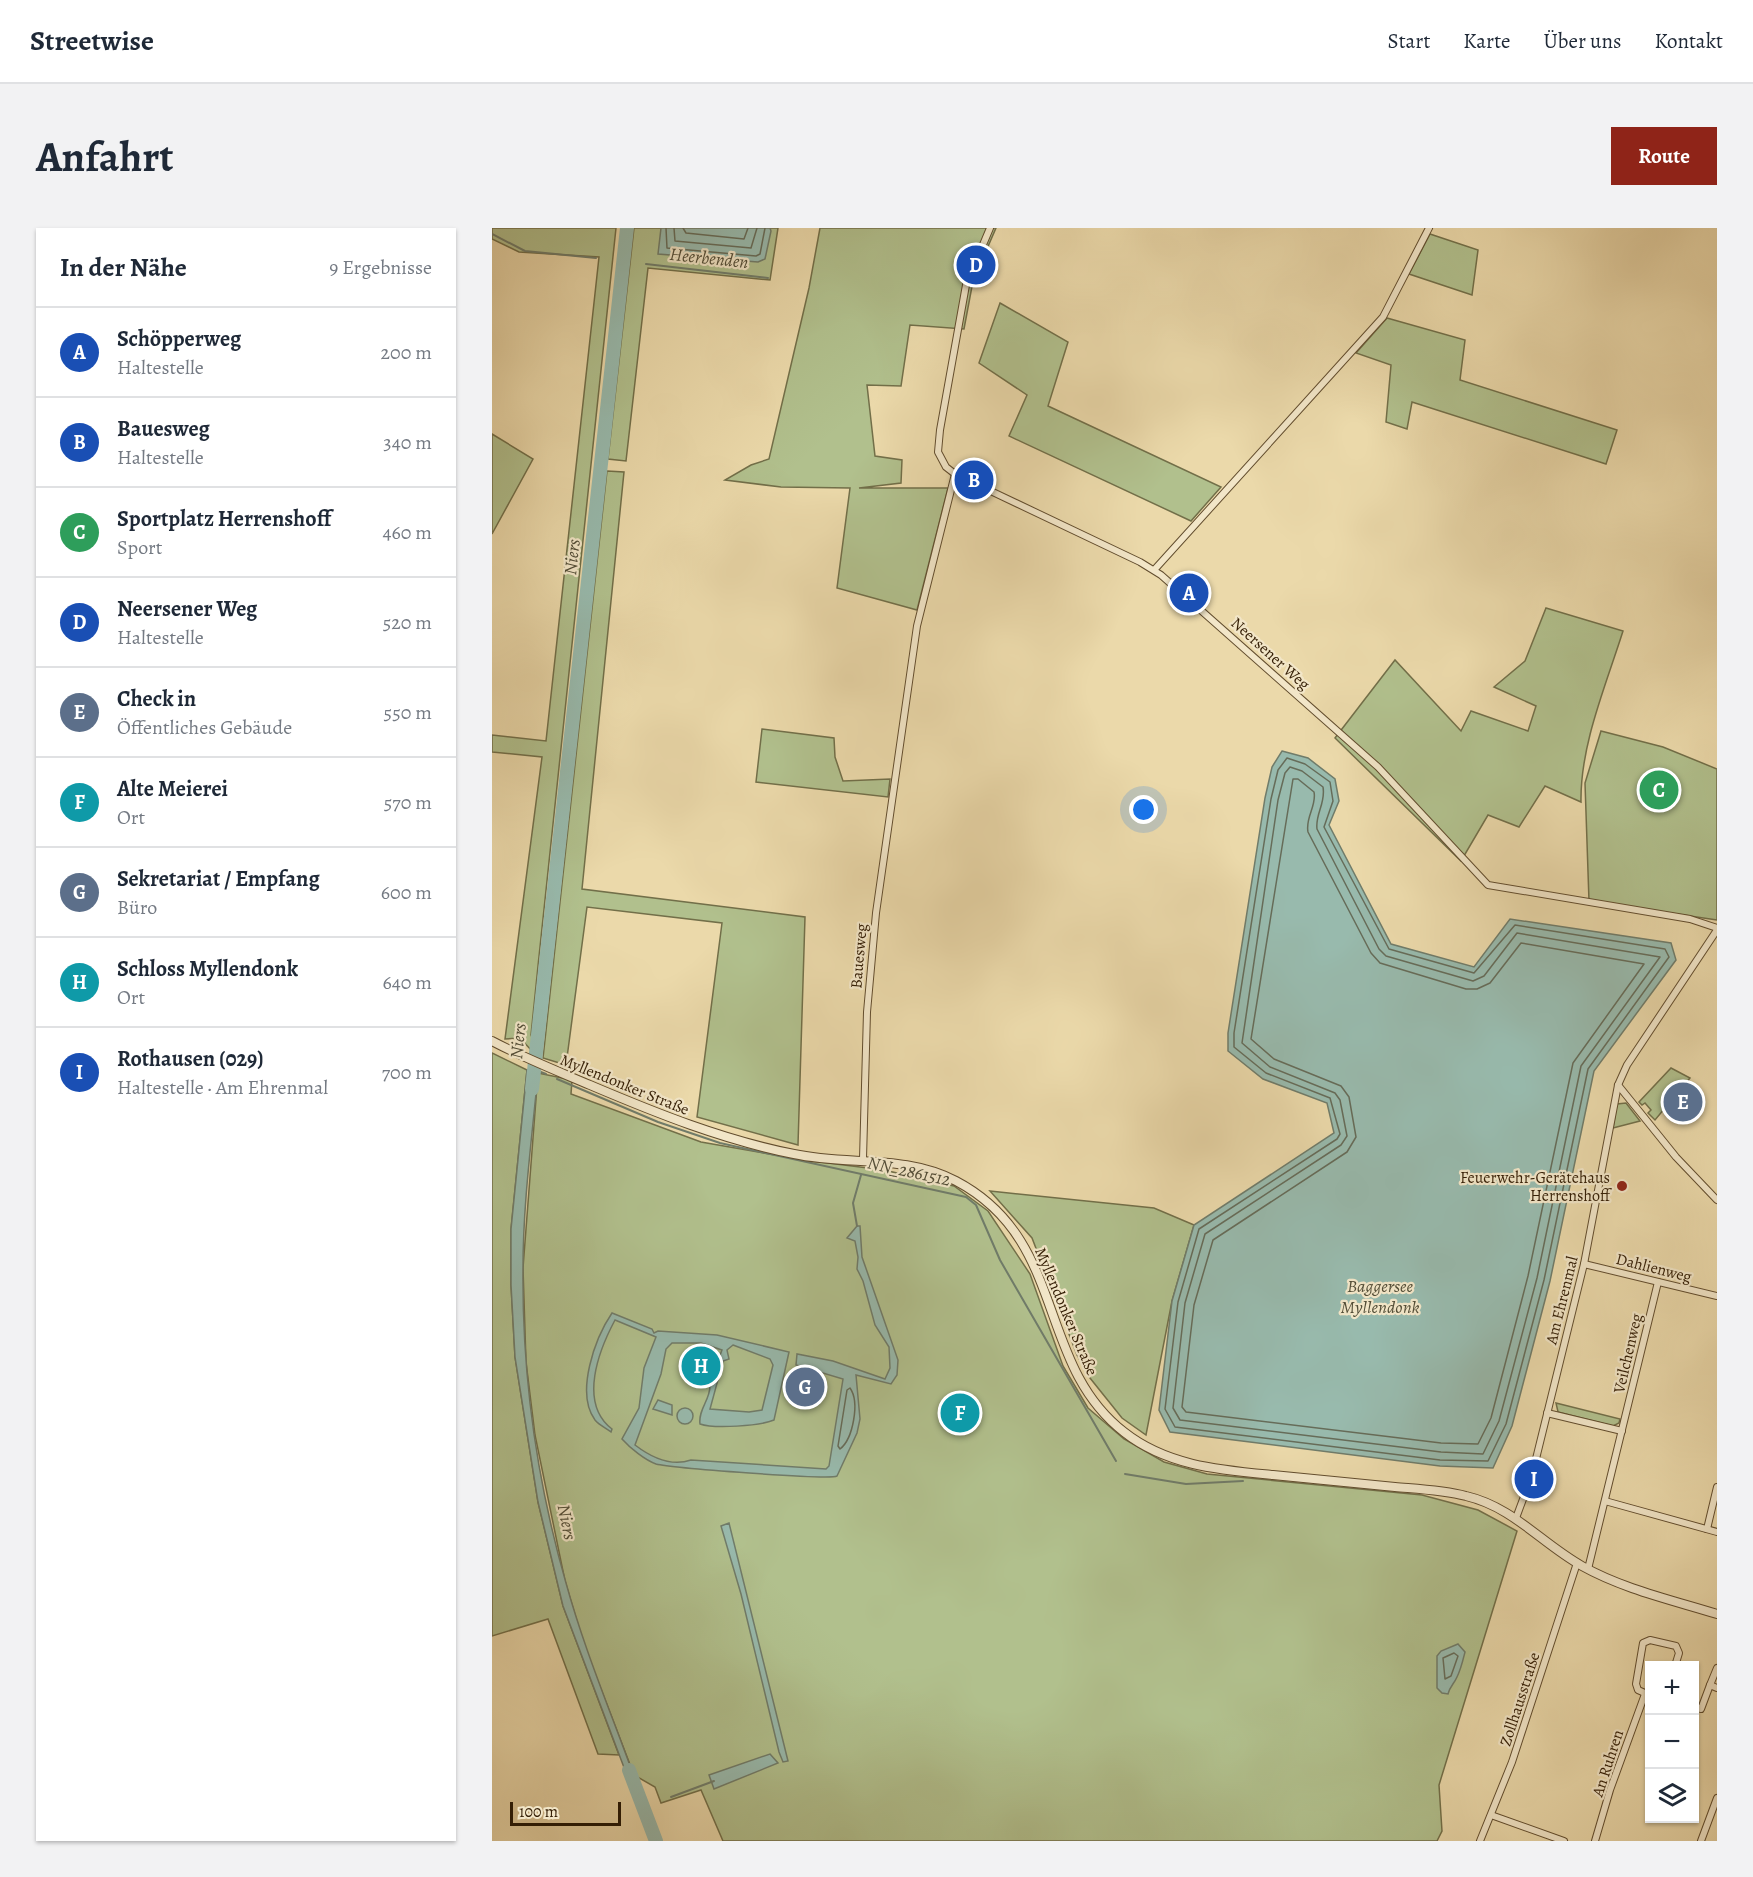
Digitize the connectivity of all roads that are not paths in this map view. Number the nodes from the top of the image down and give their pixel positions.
1 (990, 228) edge
2 (1429, 228) edge
3 (955, 474) junction
4 (1155, 569) junction
5 (1717, 929) edge
6 (492, 1041) edge
7 (1618, 1085) junction
8 (863, 1159) junction
9 (1717, 1200) edge
10 (1584, 1264) junction
11 (1658, 1282) junction
12 (1717, 1296) edge
13 (1547, 1413) junction
14 (1622, 1431) junction
15 (1717, 1487) edge
16 (1605, 1501) junction
17 (1516, 1518) junction
18 (1707, 1529) junction
19 (1717, 1532) edge
20 (1577, 1563) junction
21 (1588, 1569) junction
22 (1717, 1614) edge
23 (1676, 1661) edge
24 (1717, 1668) edge
25 (1710, 1685) junction
26 (1717, 1688) edge
27 (1645, 1693) edge
28 (1645, 1702) edge
29 (1699, 1708) edge
30 (1717, 1798) edge
31 (1491, 1815) junction
32 (1480, 1841) edge
33 (1564, 1841) edge
34 (1595, 1841) edge
35 (1701, 1841) edge

1 - 3 street, Neersener Weg
2 - 4 street
3 - 4 street, Neersener Weg
3 - 8 street, Bauesweg
4 - 5 street, Neersener Weg
5 - 7 street, Am Ehrenmal
6 - 8 street, Myllendonker Straße
7 - 9 street
7 - 10 street, Am Ehrenmal
8 - 17 street, Myllendonker Straße
10 - 11 street, Dahlienweg
10 - 13 street, Am Ehrenmal
11 - 12 street, Dahlienweg
11 - 14 street, Veilchenweg
13 - 14 street
13 - 17 street, Am Ehrenmal
14 - 16 street, Veilchenweg
15 - 18 street
16 - 18 street
16 - 21 street, Veilchenweg
17 - 20 street, Myllendonker Straße
18 - 19 street
20 - 21 street, Myllendonker Straße
20 - 31 street, Zollhausstraße
21 - 22 street, Myllendonker Straße
23 - 27 street, An Ruhren
24 - 25 street
25 - 26 street
25 - 29 street
28 - 34 street, An Ruhren
30 - 35 street
31 - 32 street, Zollhausstraße
31 - 33 street

